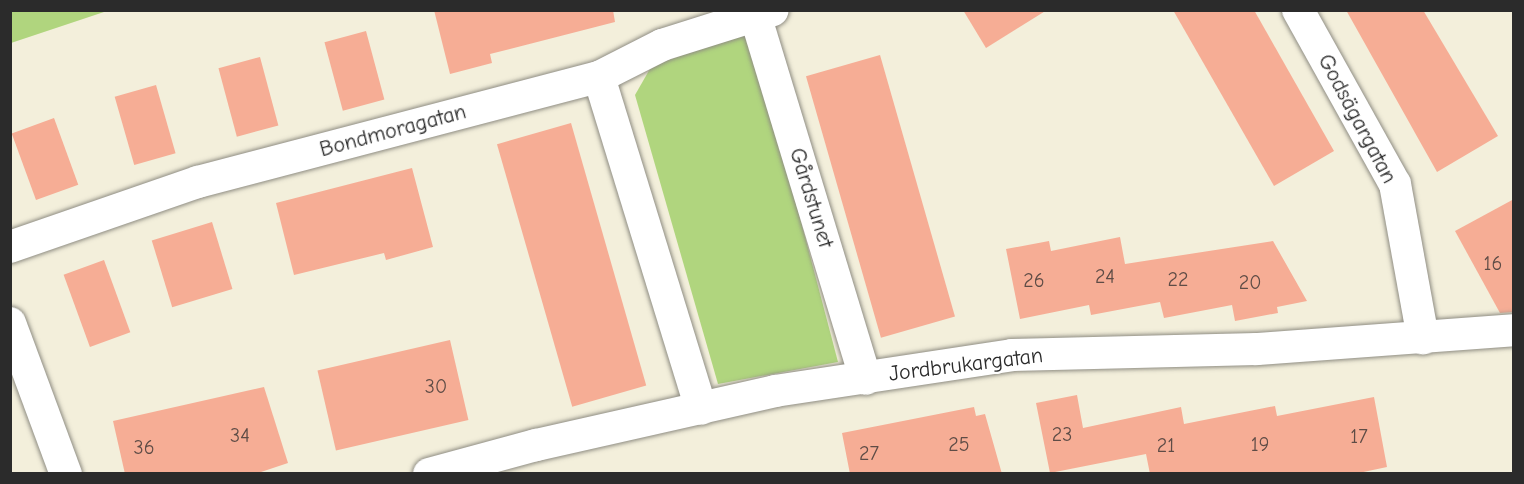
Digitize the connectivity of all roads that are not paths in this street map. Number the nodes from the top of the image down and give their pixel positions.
1 (1298, 10) edge
2 (765, 14) edge
3 (599, 77) junction
4 (10, 247) edge
5 (10, 323) edge
6 (1514, 330) edge
7 (1423, 338) junction
8 (867, 379) junction
9 (701, 409) junction
10 (66, 474) edge
11 (429, 474) edge

1 - 7 street, Godsägargatan
2 - 3 street, Bondmoragatan
2 - 8 street, Gårdstunet
3 - 4 street, Bondmoragatan
3 - 9 street
5 - 10 street
6 - 7 street, Jordbrukargatan
7 - 8 street, Jordbrukargatan
8 - 9 street, Jordbrukargatan
9 - 11 street, Jordbrukargatan

